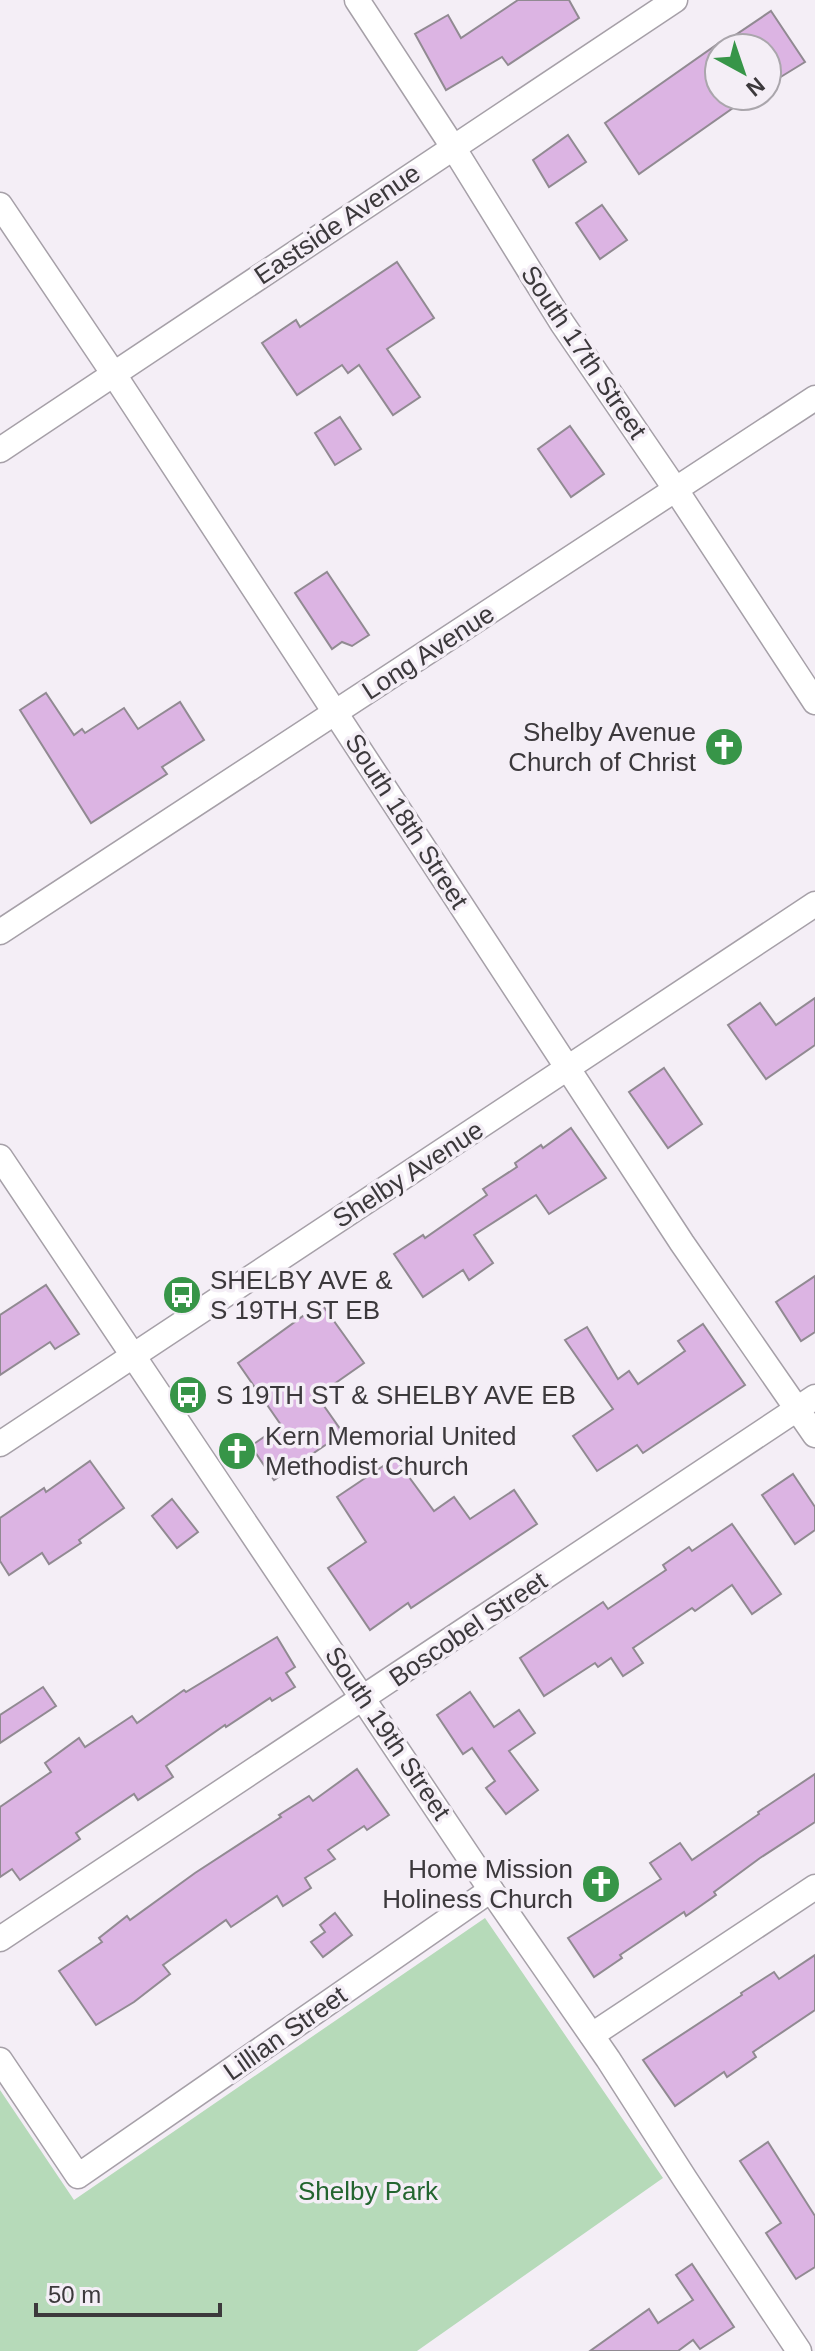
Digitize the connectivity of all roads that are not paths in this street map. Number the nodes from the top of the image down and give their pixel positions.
1 (357, 0) edge
2 (675, 0) edge
3 (453, 147) junction
4 (0, 205) edge
5 (113, 373) junction
6 (815, 398) edge
7 (0, 450) edge
8 (676, 490) junction
9 (815, 702) edge
10 (335, 712) junction
11 (815, 904) edge
12 (0, 932) edge
13 (569, 1069) junction
14 (0, 1157) edge
15 (133, 1354) junction
16 (806, 1403) edge
17 (815, 1435) edge
18 (0, 1444) edge
19 (364, 1698) junction
20 (815, 1887) edge
21 (491, 1890) junction
22 (0, 1939) edge
23 (592, 2035) junction
24 (0, 2060) edge
25 (801, 2346) edge

1 - 3 street, South 17th Street
2 - 3 street, Eastside Avenue
3 - 5 street, Eastside Avenue
3 - 8 street, South 17th Street
4 - 5 street, South 18th Street
5 - 7 street, Eastside Avenue
5 - 10 street, South 18th Street
6 - 8 street, Long Avenue
8 - 9 street, South 17th Street
8 - 10 street, Long Avenue
10 - 12 street, Long Avenue
10 - 13 street, South 18th Street
11 - 13 street, Shelby Avenue
13 - 15 street, Shelby Avenue
13 - 16 street, South 18th Street
14 - 15 street, South 19th Street
15 - 18 street, Shelby Avenue
15 - 19 street, South 19th Street
16 - 17 street, South 18th Street
16 - 19 street, Boscobel Street
19 - 21 street, South 19th Street
19 - 22 street, Boscobel Street
20 - 23 street
21 - 23 street, South 19th Street
21 - 24 street, Lillian Street
23 - 25 street, South 19th Street

